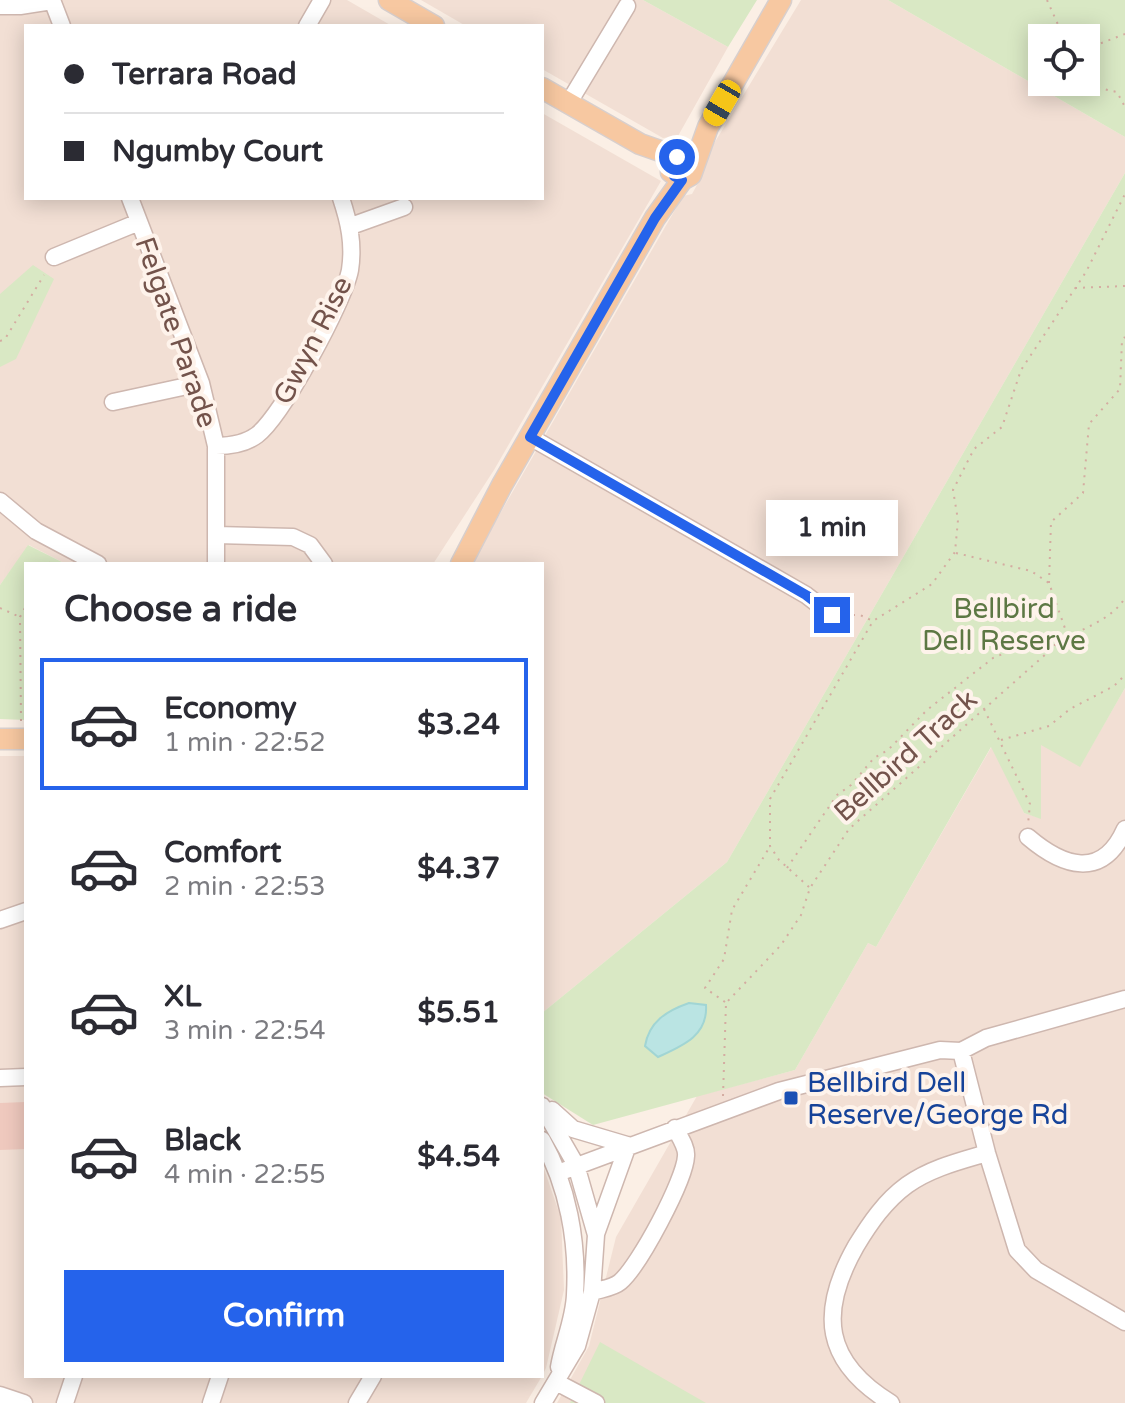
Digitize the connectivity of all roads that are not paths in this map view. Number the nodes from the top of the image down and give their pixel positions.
1 (322, 0) edge
2 (389, 0) edge
3 (781, 0) edge
4 (52, 1) edge
5 (0, 6) edge
6 (627, 6) dead end
7 (61, 24) edge
8 (308, 24) edge
9 (431, 24) edge
10 (544, 89) edge
11 (568, 104) junction
12 (679, 166) junction
13 (131, 200) edge
14 (342, 200) edge
15 (404, 207) dead end
16 (139, 222) junction
17 (351, 226) junction
18 (54, 257) dead end
19 (201, 383) junction
20 (113, 402) dead end
21 (530, 437) junction
22 (216, 446) junction
23 (502, 485) junction
24 (0, 501) edge
25 (216, 535) junction
26 (94, 562) edge
27 (216, 562) edge
28 (323, 562) edge
29 (448, 562) edge
30 (462, 562) edge
31 (832, 615) road end
32 (23, 731) edge
33 (0, 739) edge
34 (1125, 829) edge
35 (1028, 837) road end
36 (24, 912) edge
37 (0, 920) edge
38 (1125, 999) edge
39 (961, 1051) junction
40 (24, 1077) edge
41 (0, 1078) edge
42 (544, 1105) edge
43 (544, 1107) edge
44 (675, 1128) junction
45 (544, 1144) edge
46 (628, 1145) junction
47 (987, 1153) junction
48 (576, 1165) junction
49 (558, 1173) junction
50 (596, 1235) junction
51 (592, 1292) junction
52 (1125, 1322) edge
53 (73, 1378) edge
54 (219, 1378) edge
55 (372, 1378) edge
56 (557, 1379) junction
57 (0, 1395) edge
58 (24, 1403) edge
59 (65, 1403) edge
60 (211, 1403) edge
61 (357, 1403) edge
62 (543, 1403) edge
63 (596, 1403) edge
64 (891, 1403) edge

1 - 8 street
2 - 9 main road
3 - 12 main road
4 - 5 street
4 - 7 street
6 - 11 street
10 - 11 main road
11 - 12 main road
12 - 21 main road
13 - 16 street, Felgate Parade
14 - 17 street, Gwyn Rise
15 - 17 street
16 - 18 street
16 - 19 street, Felgate Parade
17 - 22 street, Gwyn Rise
19 - 20 street
19 - 22 street, Felgate Parade
21 - 23 main road
21 - 31 street
22 - 25 street, Felgate Parade
23 - 29 main road
23 - 30 main road
24 - 26 street
25 - 27 street, Felgate Parade
25 - 28 street
32 - 33 main road
34 - 35 street
36 - 37 street
38 - 39 street
39 - 44 street
39 - 47 street
40 - 41 street
42 - 46 street
43 - 48 street
44 - 46 street
44 - 51 street
45 - 49 street
46 - 48 street
46 - 50 street
47 - 52 street
47 - 64 street
48 - 49 street
48 - 50 street
49 - 56 street
50 - 51 street
51 - 56 street
53 - 59 street
54 - 60 street
55 - 61 street
56 - 62 street
56 - 63 street
57 - 58 street

